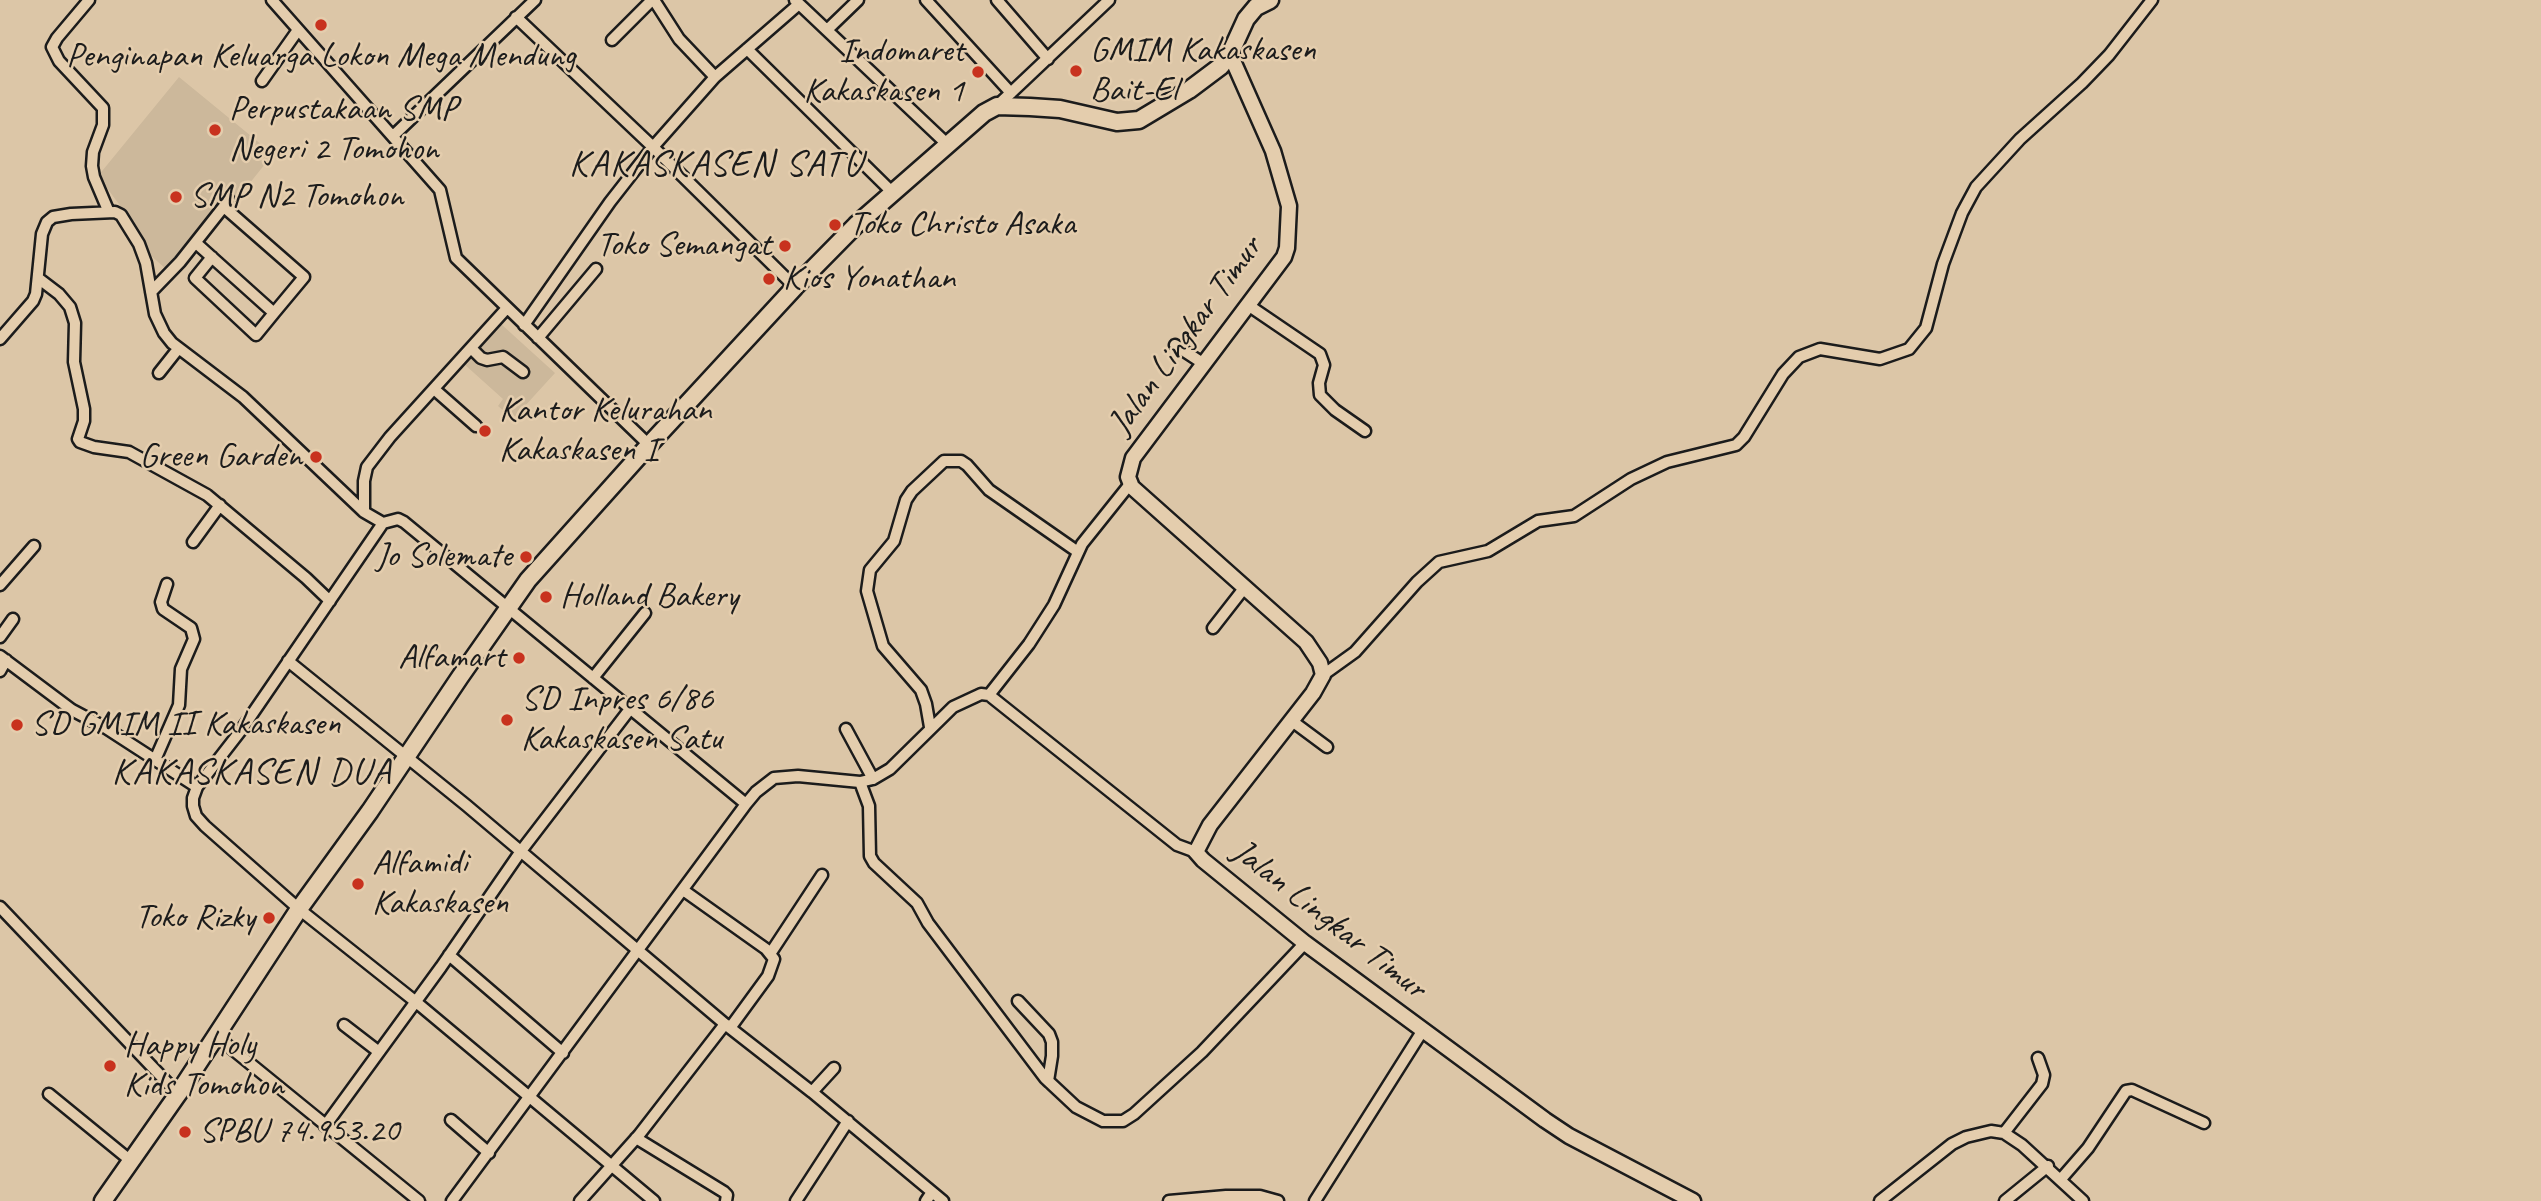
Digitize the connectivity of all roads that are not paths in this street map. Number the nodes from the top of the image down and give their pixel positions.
1 (89, 0) edge
2 (272, 0) edge
3 (535, 0) edge
4 (653, 0) edge
5 (858, 0) edge
6 (926, 0) edge
7 (997, 0) edge
8 (1109, 0) edge
9 (1270, 0) edge
10 (2152, 0) edge
11 (797, 2) edge
12 (516, 17) junction
13 (298, 30) junction
14 (827, 30) junction
15 (612, 40) dead end
16 (747, 49) junction
17 (1230, 54) junction
18 (1048, 59) junction
19 (715, 77) junction
20 (262, 81) dead end
21 (1011, 93) junction
22 (997, 106) junction
23 (393, 136) junction
24 (947, 144) junction
25 (653, 147) junction
26 (893, 193) junction
27 (108, 210) junction
28 (196, 243) junction
29 (212, 257) junction
30 (596, 269) dead end
31 (38, 278) junction
32 (795, 287) junction
33 (151, 292) junction
34 (1248, 305) junction
35 (507, 309) junction
36 (274, 313) junction
37 (524, 325) junction
38 (538, 338) junction
39 (0, 339) edge
40 (1174, 345) dead end
41 (471, 348) junction
42 (178, 349) junction
43 (1204, 364) junction
44 (523, 372) dead end
45 (159, 373) dead end
46 (434, 389) junction
47 (476, 426) dead end
48 (1365, 431) dead end
49 (649, 444) junction
50 (1130, 484) junction
51 (220, 505) junction
52 (364, 512) junction
53 (383, 523) junction
54 (192, 542) dead end
55 (34, 546) dead end
56 (1078, 552) junction
57 (167, 584) dead end
58 (0, 585) edge
59 (1245, 587) junction
60 (330, 601) junction
61 (509, 606) junction
62 (645, 613) dead end
63 (13, 619) dead end
64 (1213, 628) dead end
65 (0, 637) edge
66 (3, 658) edge
67 (288, 661) junction
68 (0, 671) edge
69 (1323, 675) junction
70 (593, 678) junction
71 (989, 695) junction
72 (630, 709) junction
73 (1292, 720) junction
74 (930, 727) junction
75 (846, 729) dead end
76 (1327, 747) dead end
77 (407, 757) junction
78 (155, 760) junction
79 (873, 779) junction
80 (860, 782) junction
81 (197, 787) junction
82 (746, 804) junction
83 (521, 851) junction
84 (1196, 852) junction
85 (822, 875) dead end
86 (683, 890) junction
87 (0, 907) edge
88 (299, 909) junction
89 (1305, 943) junction
90 (638, 949) junction
91 (771, 954) junction
92 (449, 955) junction
93 (1018, 1001) dead end
94 (416, 1002) junction
95 (344, 1025) dead end
96 (727, 1026) junction
97 (1423, 1030) junction
98 (215, 1035) junction
99 (379, 1052) junction
100 (563, 1053) junction
101 (2038, 1058) dead end
102 (834, 1068) dead end
103 (1048, 1081) junction
104 (812, 1092) junction
105 (49, 1094) dead end
106 (177, 1094) junction
107 (530, 1098) junction
108 (451, 1120) dead end
109 (848, 1121) junction
110 (2204, 1123) dead end
111 (325, 1126) junction
112 (2004, 1133) junction
113 (636, 1139) junction
114 (489, 1153) junction
115 (131, 1161) junction
116 (611, 1166) junction
117 (2048, 1166) junction
118 (2061, 1179) junction
119 (932, 1192) junction
120 (103, 1201) edge
121 (419, 1201) edge
122 (452, 1201) edge
123 (580, 1201) edge
124 (654, 1201) edge
125 (726, 1201) edge
126 (796, 1201) edge
127 (926, 1201) edge
128 (943, 1201) edge
129 (1169, 1201) edge
130 (1278, 1201) edge
131 (1315, 1201) edge
132 (1693, 1201) edge
133 (1880, 1201) edge
134 (2005, 1201) edge
135 (2083, 1201) edge

1 - 27 street
2 - 13 street
3 - 12 street
4 - 15 street
4 - 19 street
5 - 14 street
6 - 21 street
7 - 18 street
8 - 18 street
9 - 17 highway
10 - 69 street
11 - 14 street
11 - 16 street
12 - 23 street
12 - 25 street
13 - 20 street
13 - 23 street
14 - 24 street
16 - 19 street
16 - 26 street
17 - 22 highway
17 - 34 main road, Jalan Lingkar Timur
18 - 21 street
19 - 25 street
21 - 22 street
22 - 24 highway
23 - 35 street
24 - 26 highway
25 - 32 street
25 - 37 street
26 - 32 highway
27 - 31 street
27 - 33 street
28 - 29 street
28 - 33 street
28 - 36 street
29 - 36 street
29 - 36 street
30 - 38 street
31 - 39 street
31 - 51 street
32 - 49 highway
33 - 42 street
34 - 43 main road, Jalan Lingkar Timur
34 - 48 street
35 - 37 street
35 - 41 street
37 - 38 street
38 - 49 street
40 - 43 street
41 - 44 street
41 - 46 street
42 - 45 street
42 - 52 street
43 - 50 main road, Jalan Lingkar Timur
46 - 47 street
46 - 52 street
49 - 61 highway
50 - 56 street
50 - 59 main road, Jalan Lingkar Timur
51 - 54 street
51 - 60 street
52 - 53 street
53 - 60 street
53 - 61 street
55 - 58 street
56 - 71 street
56 - 74 street
57 - 78 street
59 - 64 street
59 - 69 main road, Jalan Lingkar Timur
60 - 67 street
61 - 70 street
61 - 77 highway
62 - 70 street
63 - 65 street
66 - 68 street
66 - 78 street
67 - 77 street
67 - 81 street
69 - 73 main road, Jalan Lingkar Timur
70 - 72 street
71 - 74 street
71 - 84 street
72 - 82 street
72 - 83 street
73 - 76 street
73 - 84 main road, Jalan Lingkar Timur
74 - 79 street
75 - 79 street
77 - 83 street
77 - 88 highway
78 - 81 street
79 - 80 street
80 - 82 street
80 - 103 street
81 - 88 street
82 - 86 street
83 - 90 street
83 - 92 street
84 - 89 main road, Jalan Lingkar Timur
85 - 91 street
86 - 90 street
86 - 91 street
87 - 106 street
88 - 94 street
88 - 98 highway
89 - 97 main road, Jalan Lingkar Timur
89 - 103 street
90 - 96 street
90 - 100 street
91 - 96 street
92 - 94 street
92 - 100 street
93 - 103 street
94 - 99 street
94 - 107 street
95 - 99 street
96 - 104 street
96 - 113 street
97 - 131 street
97 - 132 main road, Jalan Lingkar Timur
98 - 106 highway
98 - 111 street
99 - 111 street
100 - 107 street
101 - 112 street
102 - 104 street
104 - 109 street
105 - 115 street
106 - 115 highway
107 - 114 street
107 - 116 street
108 - 114 street
109 - 119 street
109 - 126 street
110 - 118 street
111 - 121 street
112 - 117 street
112 - 133 street
113 - 116 street
113 - 125 street
114 - 122 street
115 - 120 highway
116 - 123 street
116 - 124 street
117 - 118 street
117 - 134 street
118 - 135 street
119 - 127 street
119 - 128 street
129 - 130 street

